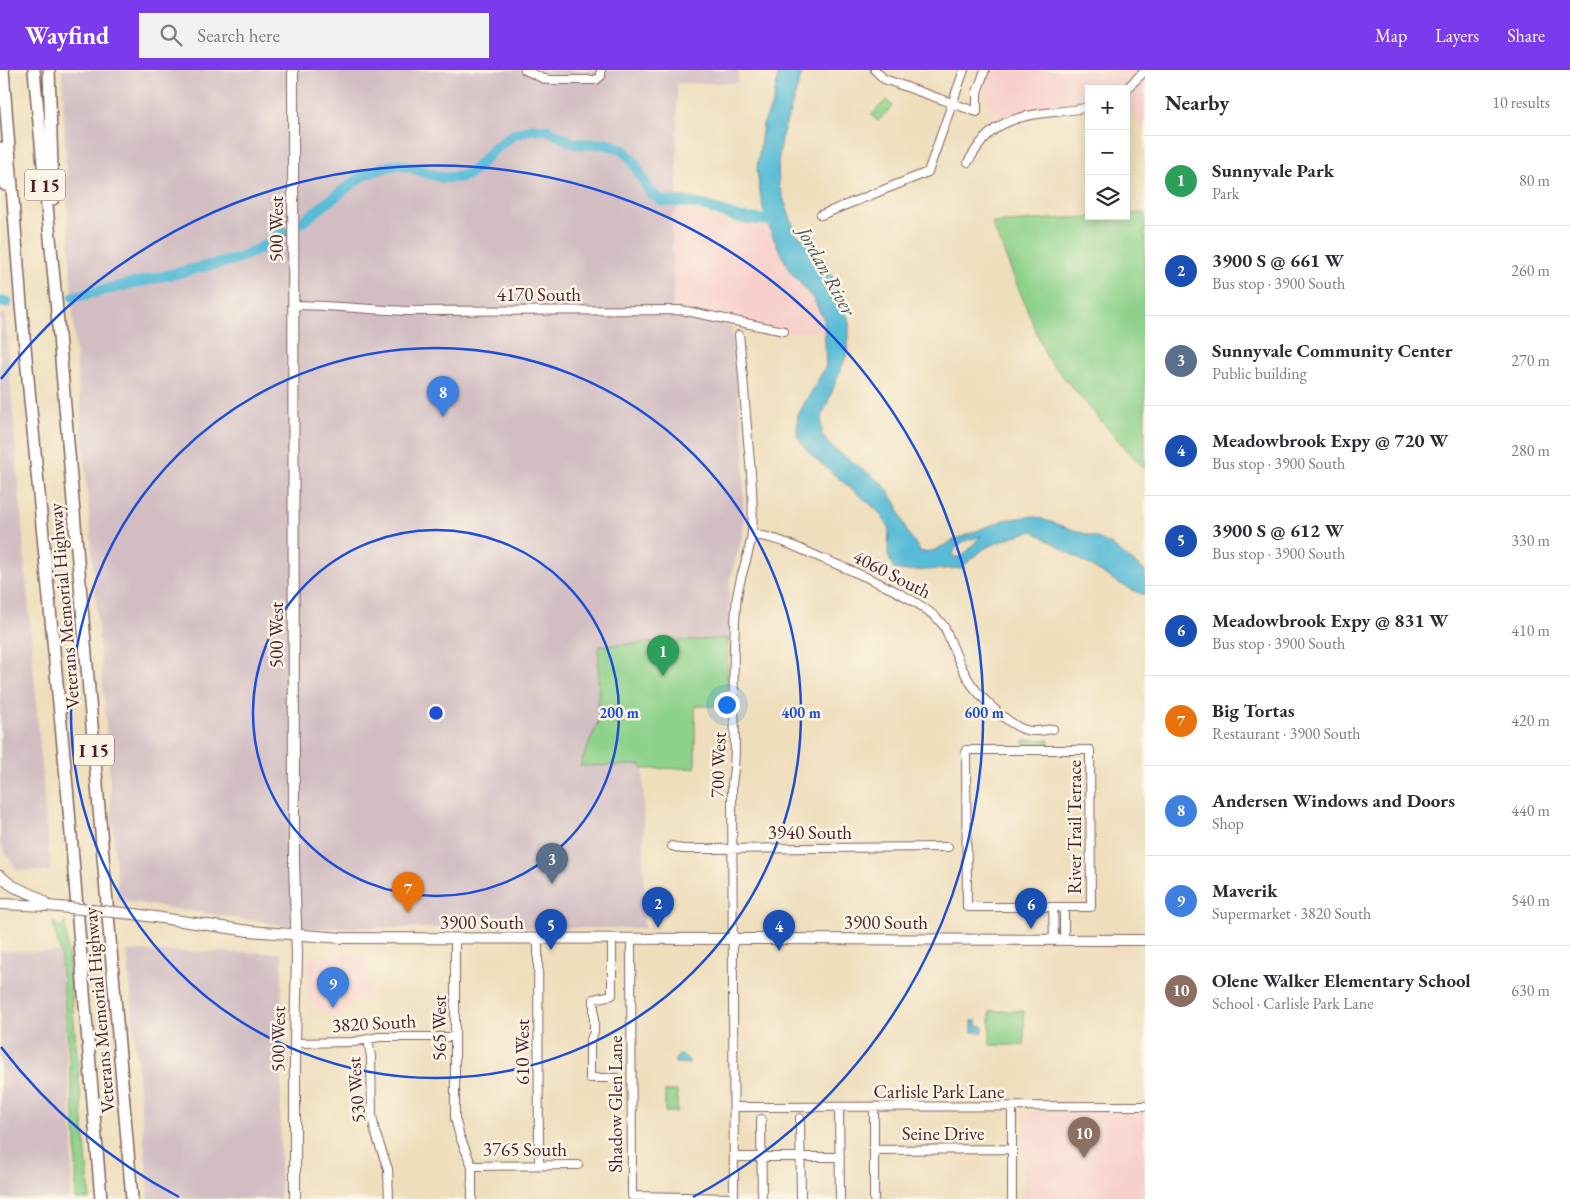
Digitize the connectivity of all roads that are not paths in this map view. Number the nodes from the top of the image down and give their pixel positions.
1 (3, 70) edge
2 (34, 70) edge
3 (49, 70) edge
4 (293, 70) edge
5 (525, 70) edge
6 (601, 70) edge
7 (875, 70) edge
8 (964, 70) edge
9 (985, 70) edge
10 (1144, 72) edge
11 (1130, 85) edge
12 (952, 103) junction
13 (1085, 108) edge
14 (0, 148) edge
15 (968, 162) dead end
16 (821, 215) dead end
17 (56, 300) junction
18 (293, 305) junction
19 (21, 306) junction
20 (784, 331) dead end
21 (739, 335) dead end
22 (752, 534) junction
23 (1053, 729) dead end
24 (672, 846) dead end
25 (948, 847) dead end
26 (733, 848) junction
27 (0, 876) edge
28 (0, 904) edge
29 (48, 906) junction
30 (1053, 907) junction
31 (1064, 907) junction
32 (296, 936) junction
33 (454, 939) junction
34 (538, 939) junction
35 (612, 939) junction
36 (632, 939) junction
37 (734, 940) junction
38 (1059, 940) junction
39 (1145, 940) edge
40 (455, 1037) junction
41 (368, 1039) junction
42 (295, 1043) junction
43 (616, 1078) dead end
44 (1145, 1106) edge
45 (734, 1107) junction
46 (839, 1107) junction
47 (874, 1107) junction
48 (1012, 1107) junction
49 (761, 1118) dead end
50 (800, 1118) dead end
51 (1012, 1149) junction
52 (874, 1150) junction
53 (734, 1157) junction
54 (762, 1157) junction
55 (800, 1157) junction
56 (840, 1157) junction
57 (578, 1165) dead end
58 (472, 1166) junction
59 (539, 1166) junction
60 (101, 1199) edge
61 (132, 1199) edge
62 (295, 1199) edge
63 (389, 1199) edge
64 (472, 1199) edge
65 (734, 1199) edge
66 (762, 1199) edge
67 (801, 1199) edge
68 (840, 1199) edge
69 (874, 1199) edge
70 (1012, 1199) edge

1 - 19 highway, Veterans Memorial Highway / I 15
2 - 17 highway, Veterans Memorial Highway / I 15
3 - 17 highway
4 - 18 main road, 500 West
5 - 6 street
7 - 12 street
8 - 12 street
9 - 12 street
10 - 11 street
12 - 16 street
13 - 15 street
14 - 19 highway
17 - 61 highway, Veterans Memorial Highway / I 15
18 - 20 street, 4170 South
18 - 32 main road, 500 West
19 - 60 highway, Veterans Memorial Highway / I 15
21 - 22 street, 700 West
22 - 23 street, 4060 South
22 - 26 street, 700 West
24 - 26 street, 3940 South
25 - 26 street, 3940 South
26 - 37 street, 700 West
27 - 29 main road
28 - 29 main road, 3900 South
29 - 32 main road, 3900 South, bridge
30 - 31 street
30 - 31 street, River Trail Terrace
30 - 38 street
31 - 38 street
32 - 33 main road, 3900 South
32 - 42 main road, 500 West
33 - 34 main road, 3900 South
33 - 40 street, 565 West
34 - 35 main road, 3900 South
34 - 59 street, 610 West
35 - 36 main road, 3900 South
35 - 43 street
36 - 37 main road, 3900 South
36 - 65 street, Shadow Glen Lane
37 - 38 main road, 3900 South
37 - 45 street, 700 West
38 - 39 main road, 3900 South
40 - 41 street, 3820 South
40 - 58 street, 565 West
41 - 42 street, 3820 South
41 - 63 street, 530 West
42 - 62 main road, 500 West
44 - 48 street, Carlisle Park Lane
45 - 46 street, Carlisle Park Lane
45 - 53 street, 700 West
46 - 47 street, Carlisle Park Lane
46 - 56 street
47 - 48 street, Carlisle Park Lane
47 - 52 street
48 - 51 street
49 - 54 street
50 - 55 street
51 - 52 street, Seine Drive
51 - 70 street
52 - 69 street
53 - 54 street
53 - 65 street, 700 West
54 - 55 street
54 - 66 street
55 - 56 street
55 - 67 street
56 - 68 street
57 - 59 street, 3765 South
58 - 59 street, 3765 South
58 - 64 street

